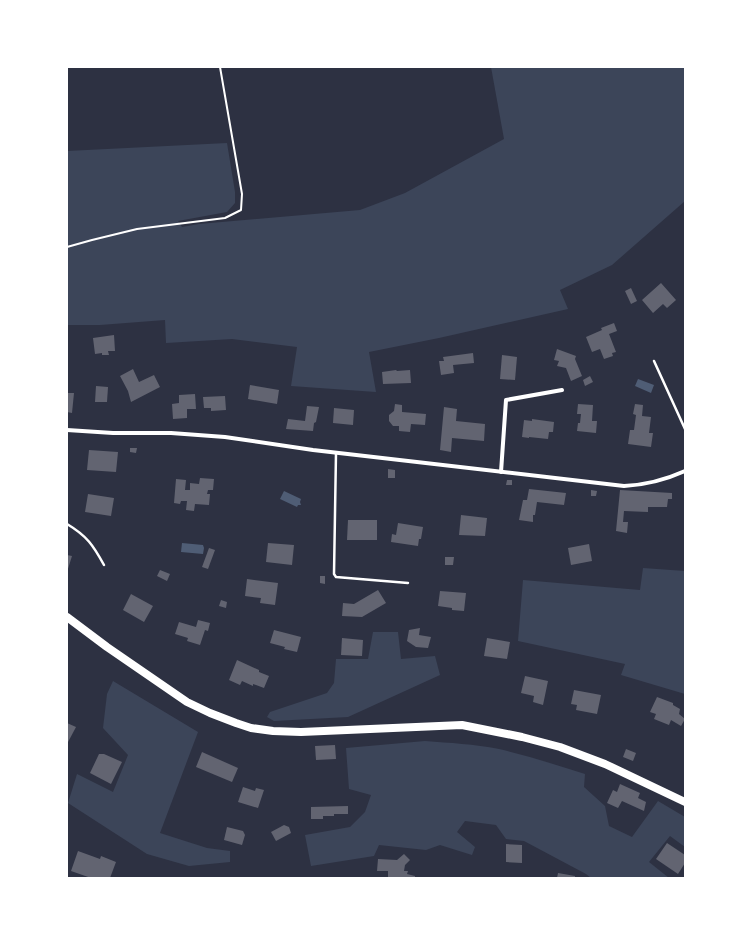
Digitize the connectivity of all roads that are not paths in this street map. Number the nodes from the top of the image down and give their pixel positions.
1 (654, 361) dead end
2 (562, 390) dead end
3 (685, 429) edge
4 (67, 430) edge
5 (336, 453) junction
6 (685, 471) edge
7 (501, 472) junction
8 (67, 524) edge
9 (104, 565) dead end
10 (408, 583) dead end
11 (67, 617) edge
12 (685, 802) edge

1 - 3 lane
2 - 7 street
4 - 5 street
5 - 7 street
5 - 10 lane
6 - 7 street
8 - 9 lane
11 - 12 main road

